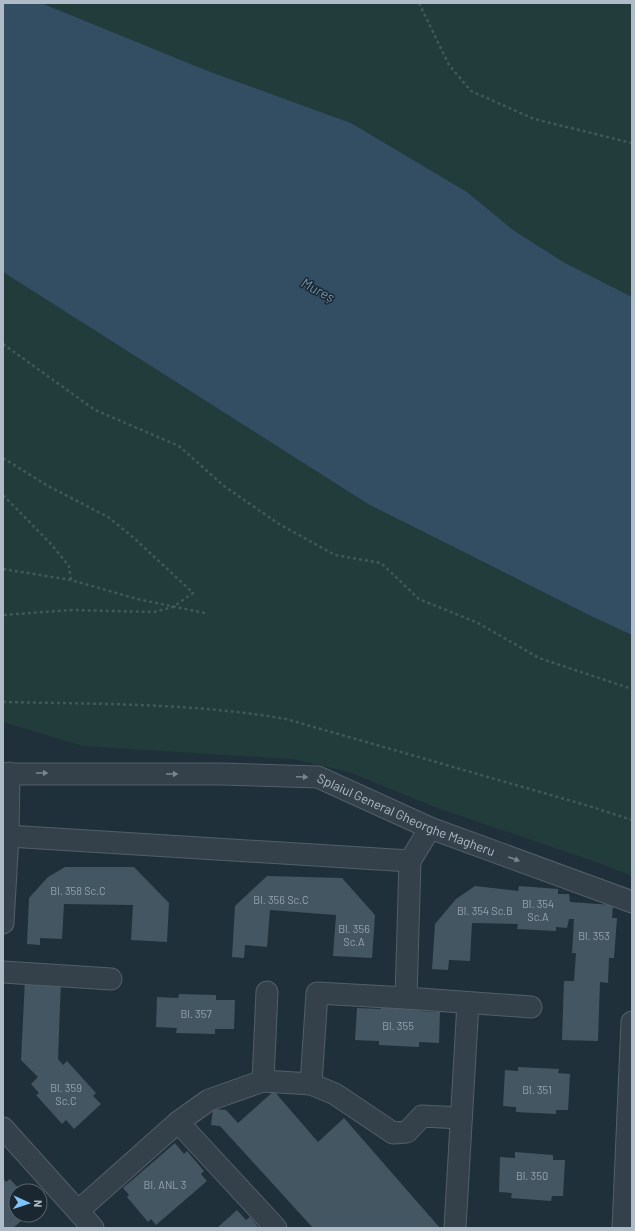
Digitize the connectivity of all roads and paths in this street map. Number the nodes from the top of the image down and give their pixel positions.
1 (419, 3) edge
2 (632, 143) edge
3 (3, 344) edge
4 (3, 458) edge
5 (3, 495) edge
6 (3, 569) edge
7 (71, 580) junction
8 (173, 607) junction
9 (205, 613) dead end
10 (3, 615) edge
11 (632, 689) edge
12 (3, 702) edge
13 (6, 773) edge
14 (632, 820) edge
15 (430, 828) junction
16 (8, 836) junction
17 (410, 861) junction
18 (632, 902) edge
19 (3, 923) edge
20 (3, 972) edge
21 (111, 979) dead end
22 (267, 992) dead end
23 (406, 998) junction
24 (468, 1003) junction
25 (531, 1007) dead end
26 (632, 1022) edge
27 (631, 1064) edge
28 (263, 1081) junction
29 (310, 1084) junction
30 (208, 1117) dead end
31 (461, 1118) junction
32 (178, 1122) junction
33 (3, 1128) edge
34 (629, 1179) edge
35 (78, 1211) junction
36 (94, 1228) edge
37 (276, 1228) edge
38 (455, 1228) edge
39 (623, 1228) edge

1 - 2 path
3 - 11 path
4 - 8 path
5 - 7 path
6 - 7 path
7 - 8 path
8 - 9 path
8 - 10 path
12 - 14 path
13 -> 15 street, Splaiul General Gheorghe Magheru
13 - 16 street
15 - 17 street
15 -> 18 street, Splaiul General Gheorghe Magheru
16 - 17 street
16 - 19 street
17 - 23 street
20 - 21 street
22 - 28 street
23 - 24 street
23 - 29 street
24 - 25 street
24 - 31 street
26 - 27 street
27 - 34 street
28 - 29 street
28 - 32 street
29 - 31 street
30 - 32 street
31 - 38 street
32 - 35 street
32 - 37 street
33 - 35 street
34 - 39 street
35 - 36 street

